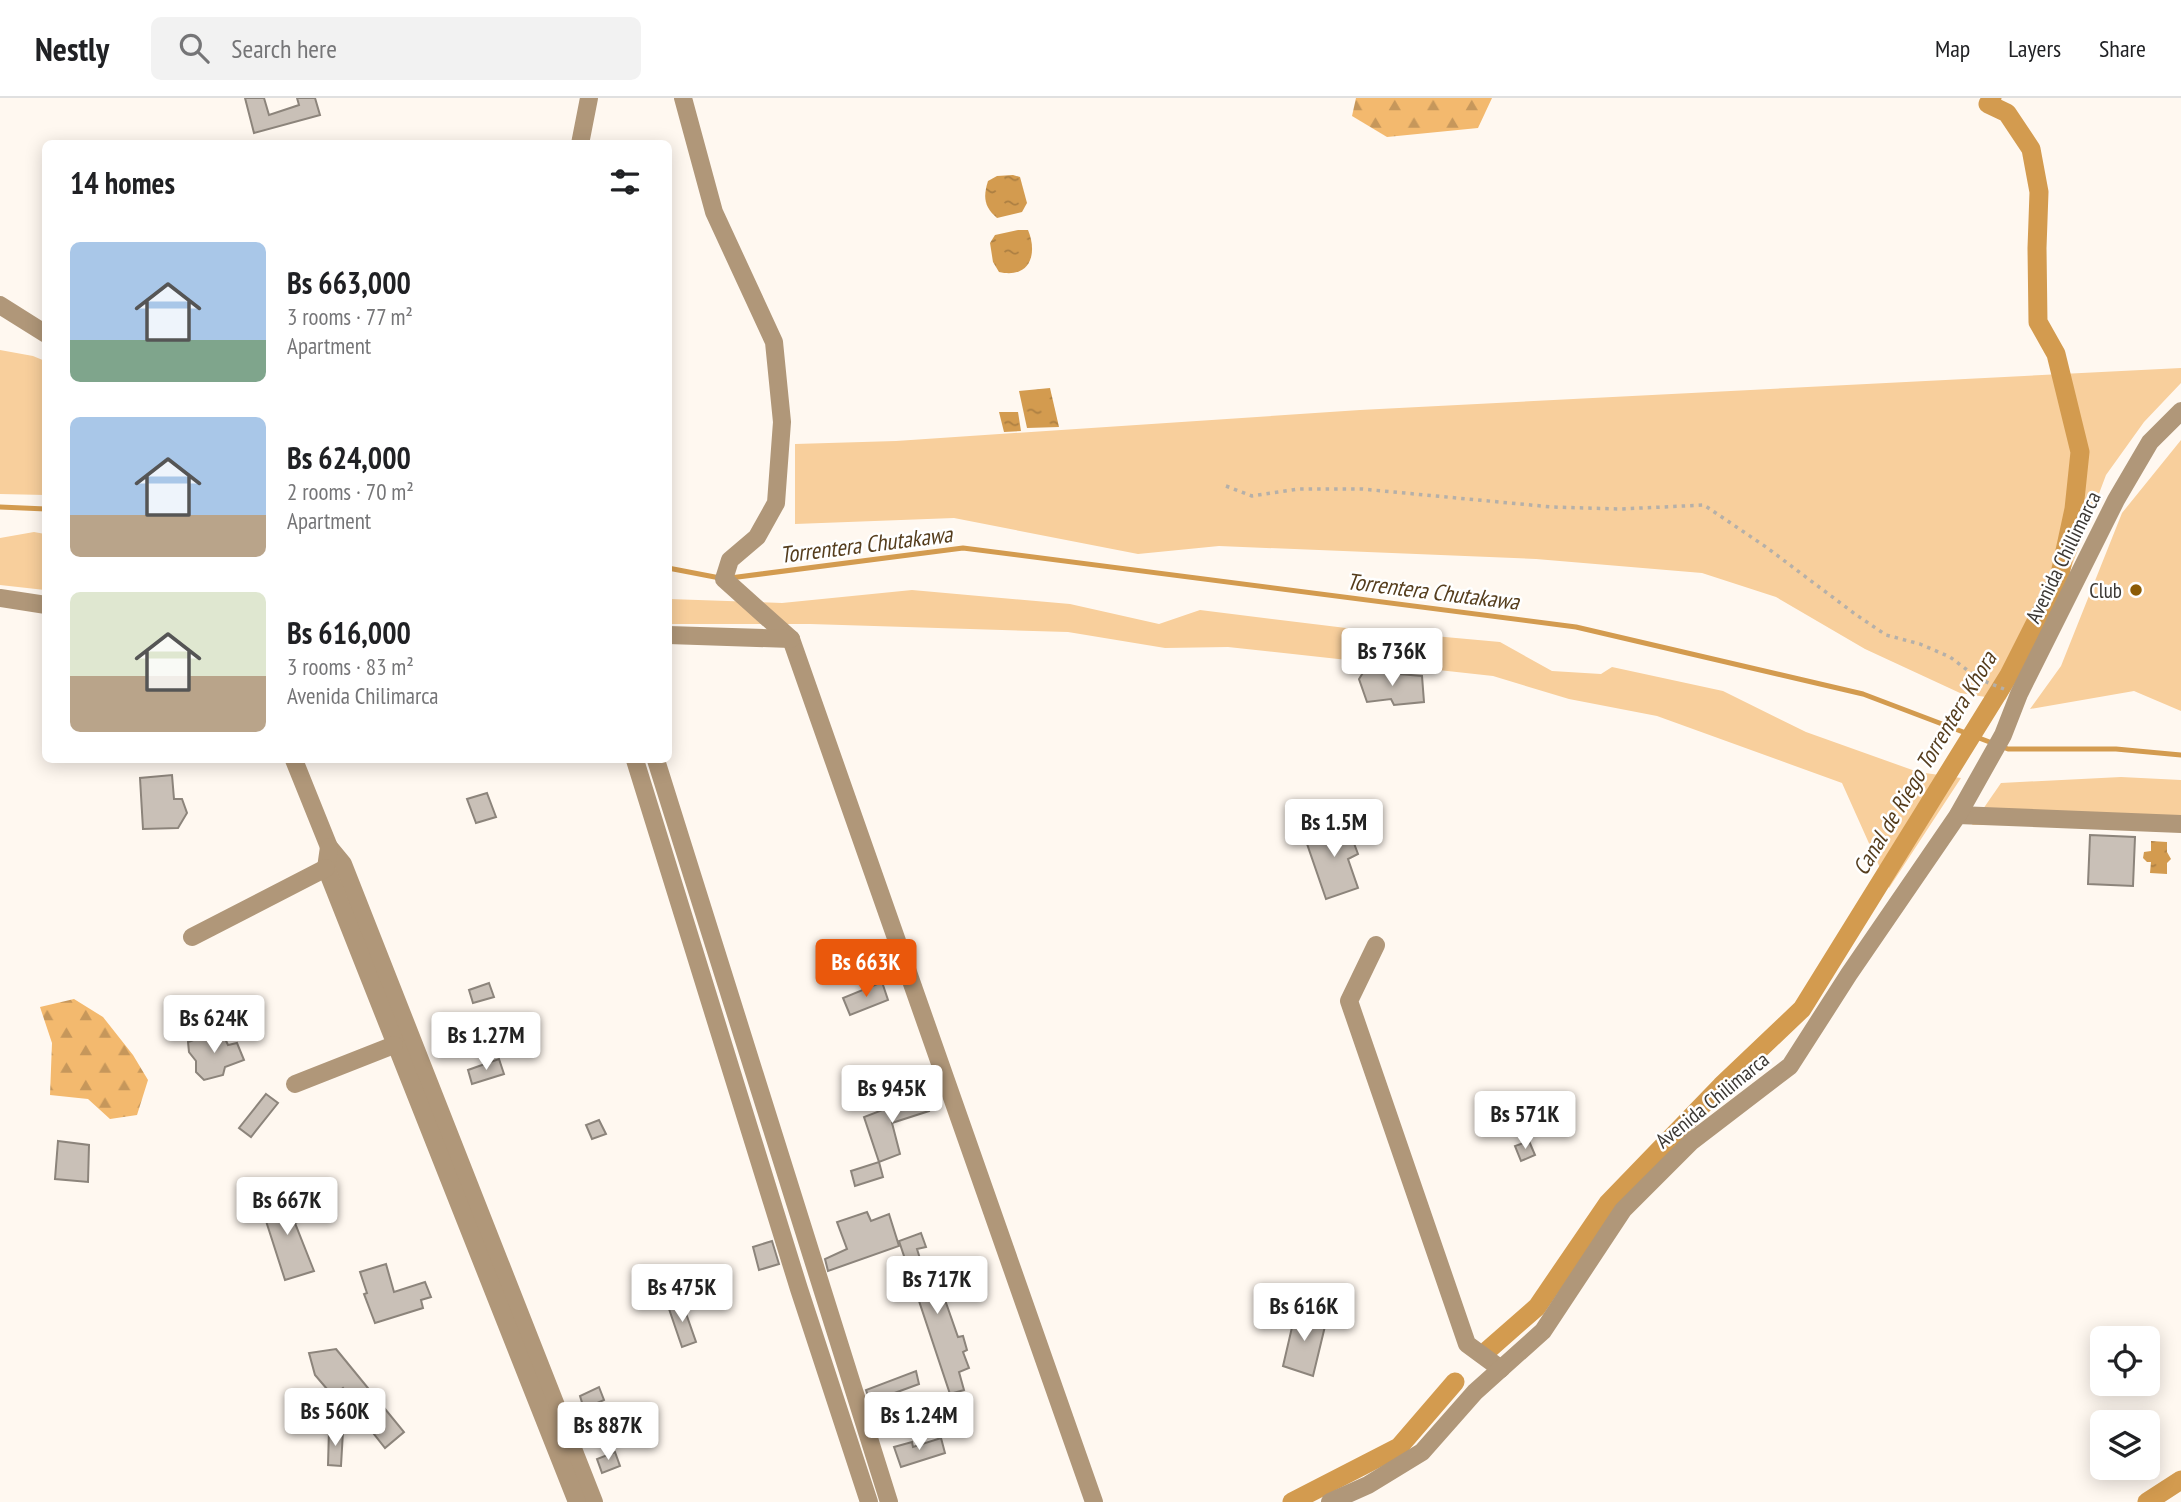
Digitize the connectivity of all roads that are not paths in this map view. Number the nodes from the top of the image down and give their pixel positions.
1 (589, 98) edge
2 (683, 98) edge
3 (581, 140) edge
4 (0, 304) edge
5 (42, 331) edge
6 (2181, 411) edge
7 (0, 598) edge
8 (42, 605) edge
9 (672, 635) edge
10 (791, 639) junction
11 (2003, 735) joint
12 (294, 763) edge
13 (636, 763) edge
14 (657, 763) edge
15 (1958, 815) junction
16 (2181, 824) edge
17 (329, 847) junction
18 (326, 868) junction
19 (192, 937) dead end
20 (1376, 945) dead end
21 (394, 1045) junction
22 (295, 1084) dead end
23 (1501, 1369) junction
24 (577, 1502) edge
25 (594, 1502) edge
26 (869, 1502) edge
27 (889, 1502) edge
28 (1094, 1502) edge
29 (1330, 1502) edge

1 - 3 street
2 - 10 street
4 - 5 street
6 - 11 street, Avenida Chillimarca
7 - 8 street
9 - 10 street
10 - 28 street
11 - 15 street, Avenida Chilimarca
12 - 17 street
13 - 26 street
14 - 27 street
15 - 16 street
15 - 23 street, Avenida Chilimarca
17 - 18 street
17 - 25 street
18 - 19 street
18 - 21 street
20 - 23 street
21 - 22 street
21 - 24 street
23 - 29 street, Avenida Chilimarca

